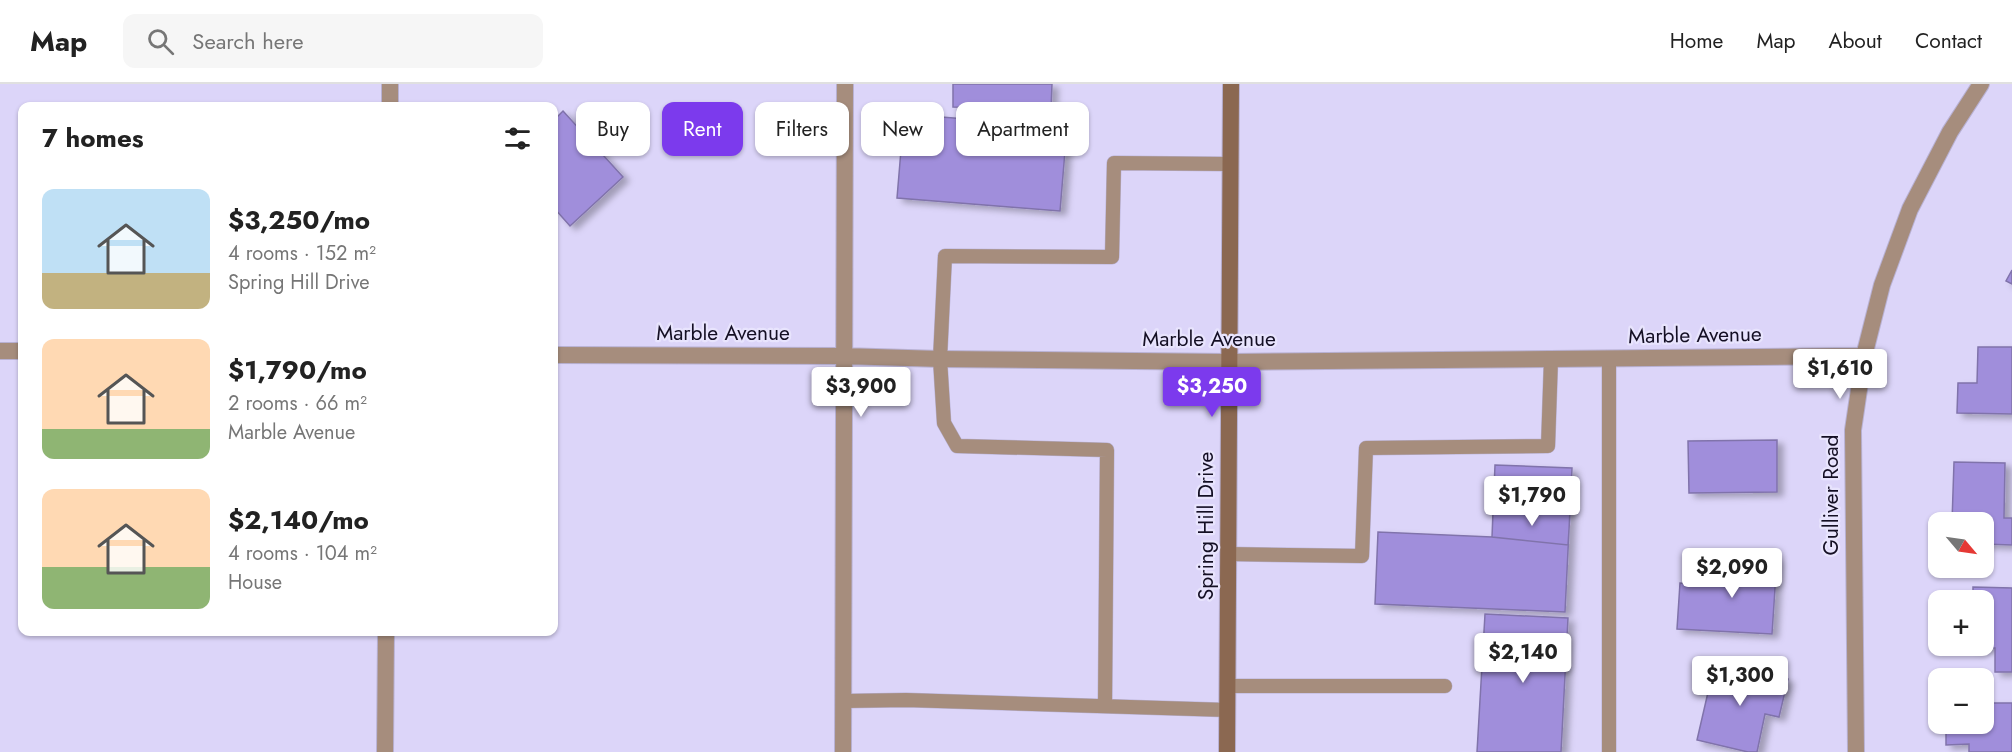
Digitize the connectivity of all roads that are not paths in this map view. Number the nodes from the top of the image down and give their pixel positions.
1 (390, 84) edge
2 (845, 84) edge
3 (1231, 84) edge
4 (1981, 84) edge
5 (390, 102) edge
6 (1231, 164) junction
7 (0, 351) edge
8 (18, 351) edge
9 (558, 355) edge
10 (843, 356) junction
11 (1864, 356) junction
12 (1609, 358) junction
13 (940, 359) junction
14 (1551, 359) junction
15 (1229, 362) junction
16 (1228, 554) junction
17 (386, 636) edge
18 (1228, 686) junction
19 (1445, 686) dead end
20 (844, 700) junction
21 (1105, 706) junction
22 (1227, 710) junction
23 (385, 752) edge
24 (843, 752) edge
25 (1227, 752) edge
26 (1609, 752) edge
27 (1856, 752) edge

1 - 5 street
2 - 10 street
3 - 6 main road, Spring Hill Drive
4 - 11 street, Gulliver Road
6 - 13 lane
6 - 15 main road, Spring Hill Drive
7 - 8 street
9 - 10 street, Marble Avenue
10 - 13 street, Marble Avenue
10 - 20 street
11 - 12 street, Marble Avenue
11 - 27 street, Gulliver Road
12 - 14 street, Marble Avenue
12 - 26 lane
13 - 15 street, Marble Avenue
13 - 21 lane
14 - 15 street, Marble Avenue
14 - 16 lane
15 - 16 main road, Spring Hill Drive
16 - 18 main road, Spring Hill Drive
17 - 23 street
18 - 19 lane
18 - 22 main road, Spring Hill Drive
20 - 21 lane
20 - 24 street
21 - 22 lane
22 - 25 main road, Spring Hill Drive

